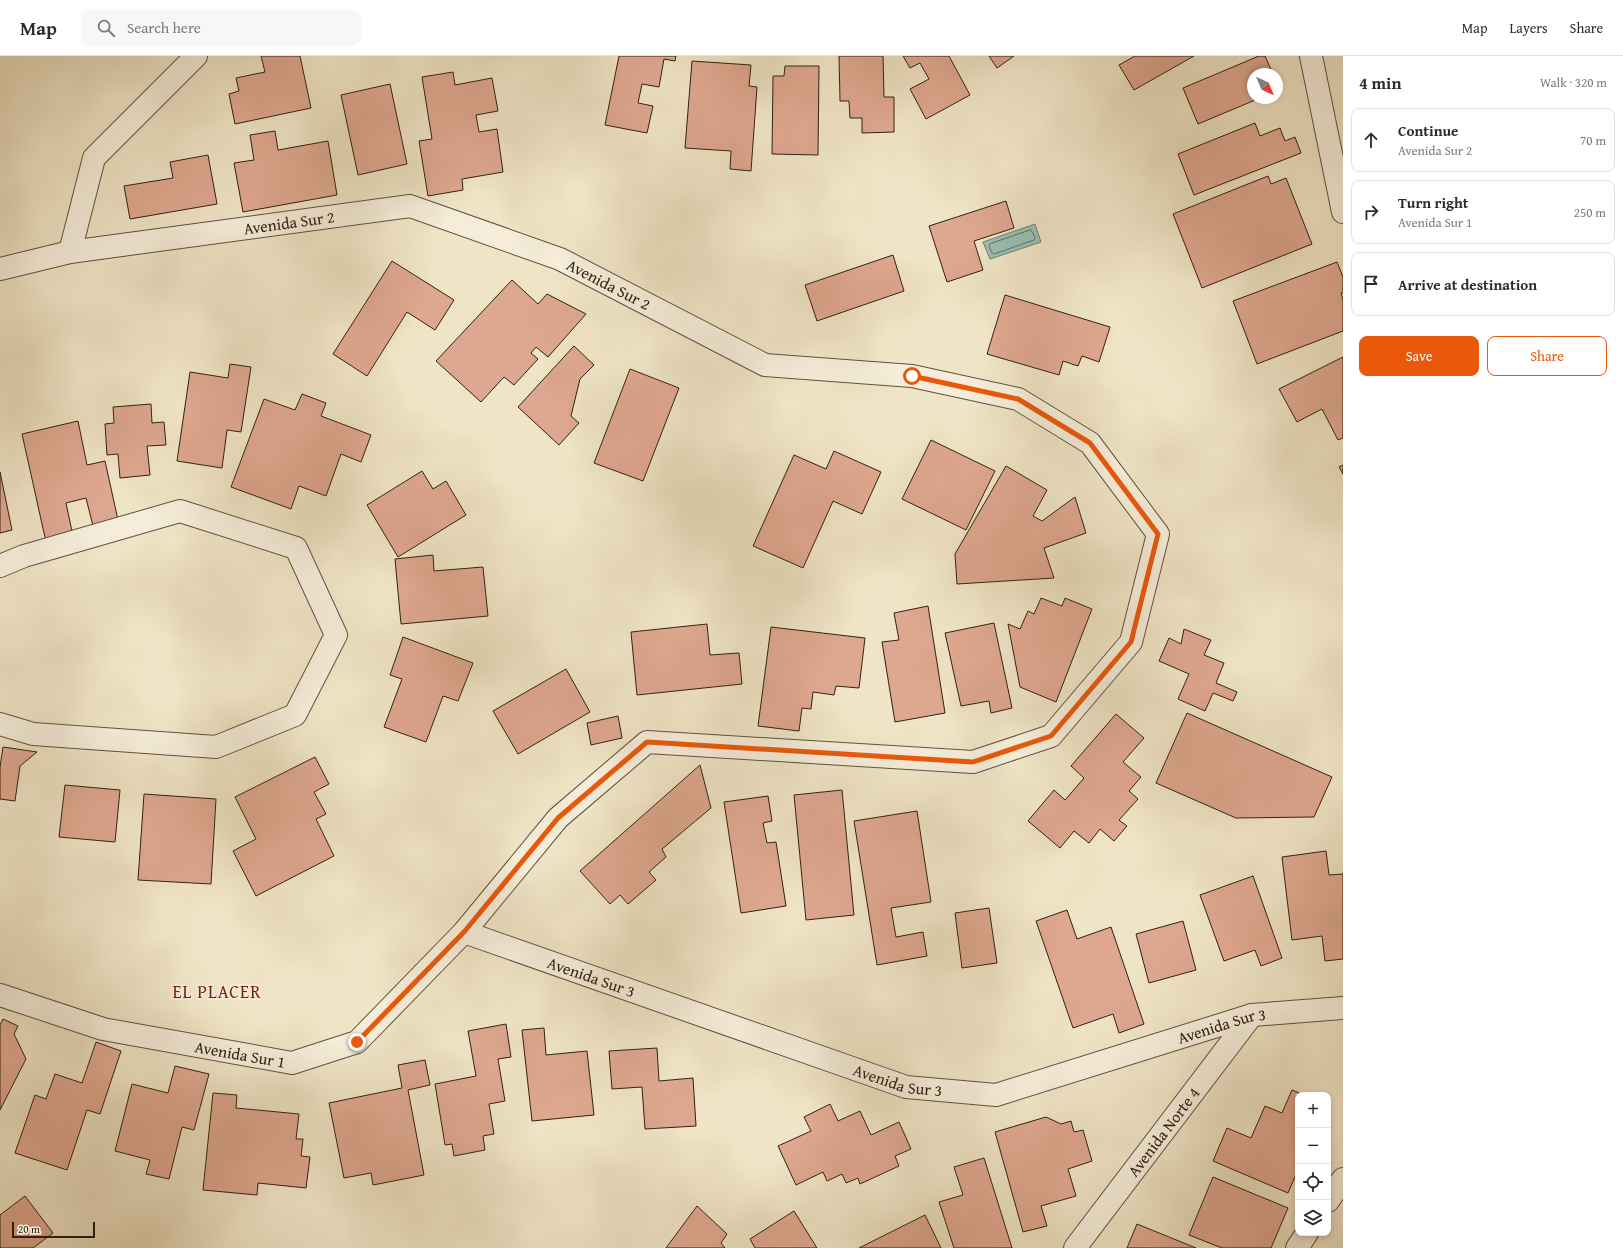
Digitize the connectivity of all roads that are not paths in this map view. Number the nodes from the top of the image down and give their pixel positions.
1 (196, 56) edge
2 (1311, 56) edge
3 (1343, 212) edge
4 (70, 252) junction
5 (0, 269) edge
6 (1158, 534) joint
7 (0, 566) edge
8 (0, 724) edge
9 (464, 932) junction
10 (0, 995) edge
11 (1343, 1008) edge
12 (1252, 1015) junction
13 (1343, 1179) edge
14 (1329, 1200) edge
15 (1305, 1236) edge
16 (1075, 1248) edge
17 (1296, 1248) edge

1 - 4 street
2 - 3 street
4 - 5 street, Avenida Sur 2
4 - 6 street, Avenida Sur 2
6 - 9 street, Avenida Sur 1
7 - 8 street
9 - 10 street, Avenida Sur 1
9 - 12 street, Avenida Sur 3
11 - 12 street, Avenida Sur 3
12 - 16 street, Avenida Norte 4
13 - 14 street
15 - 17 street

